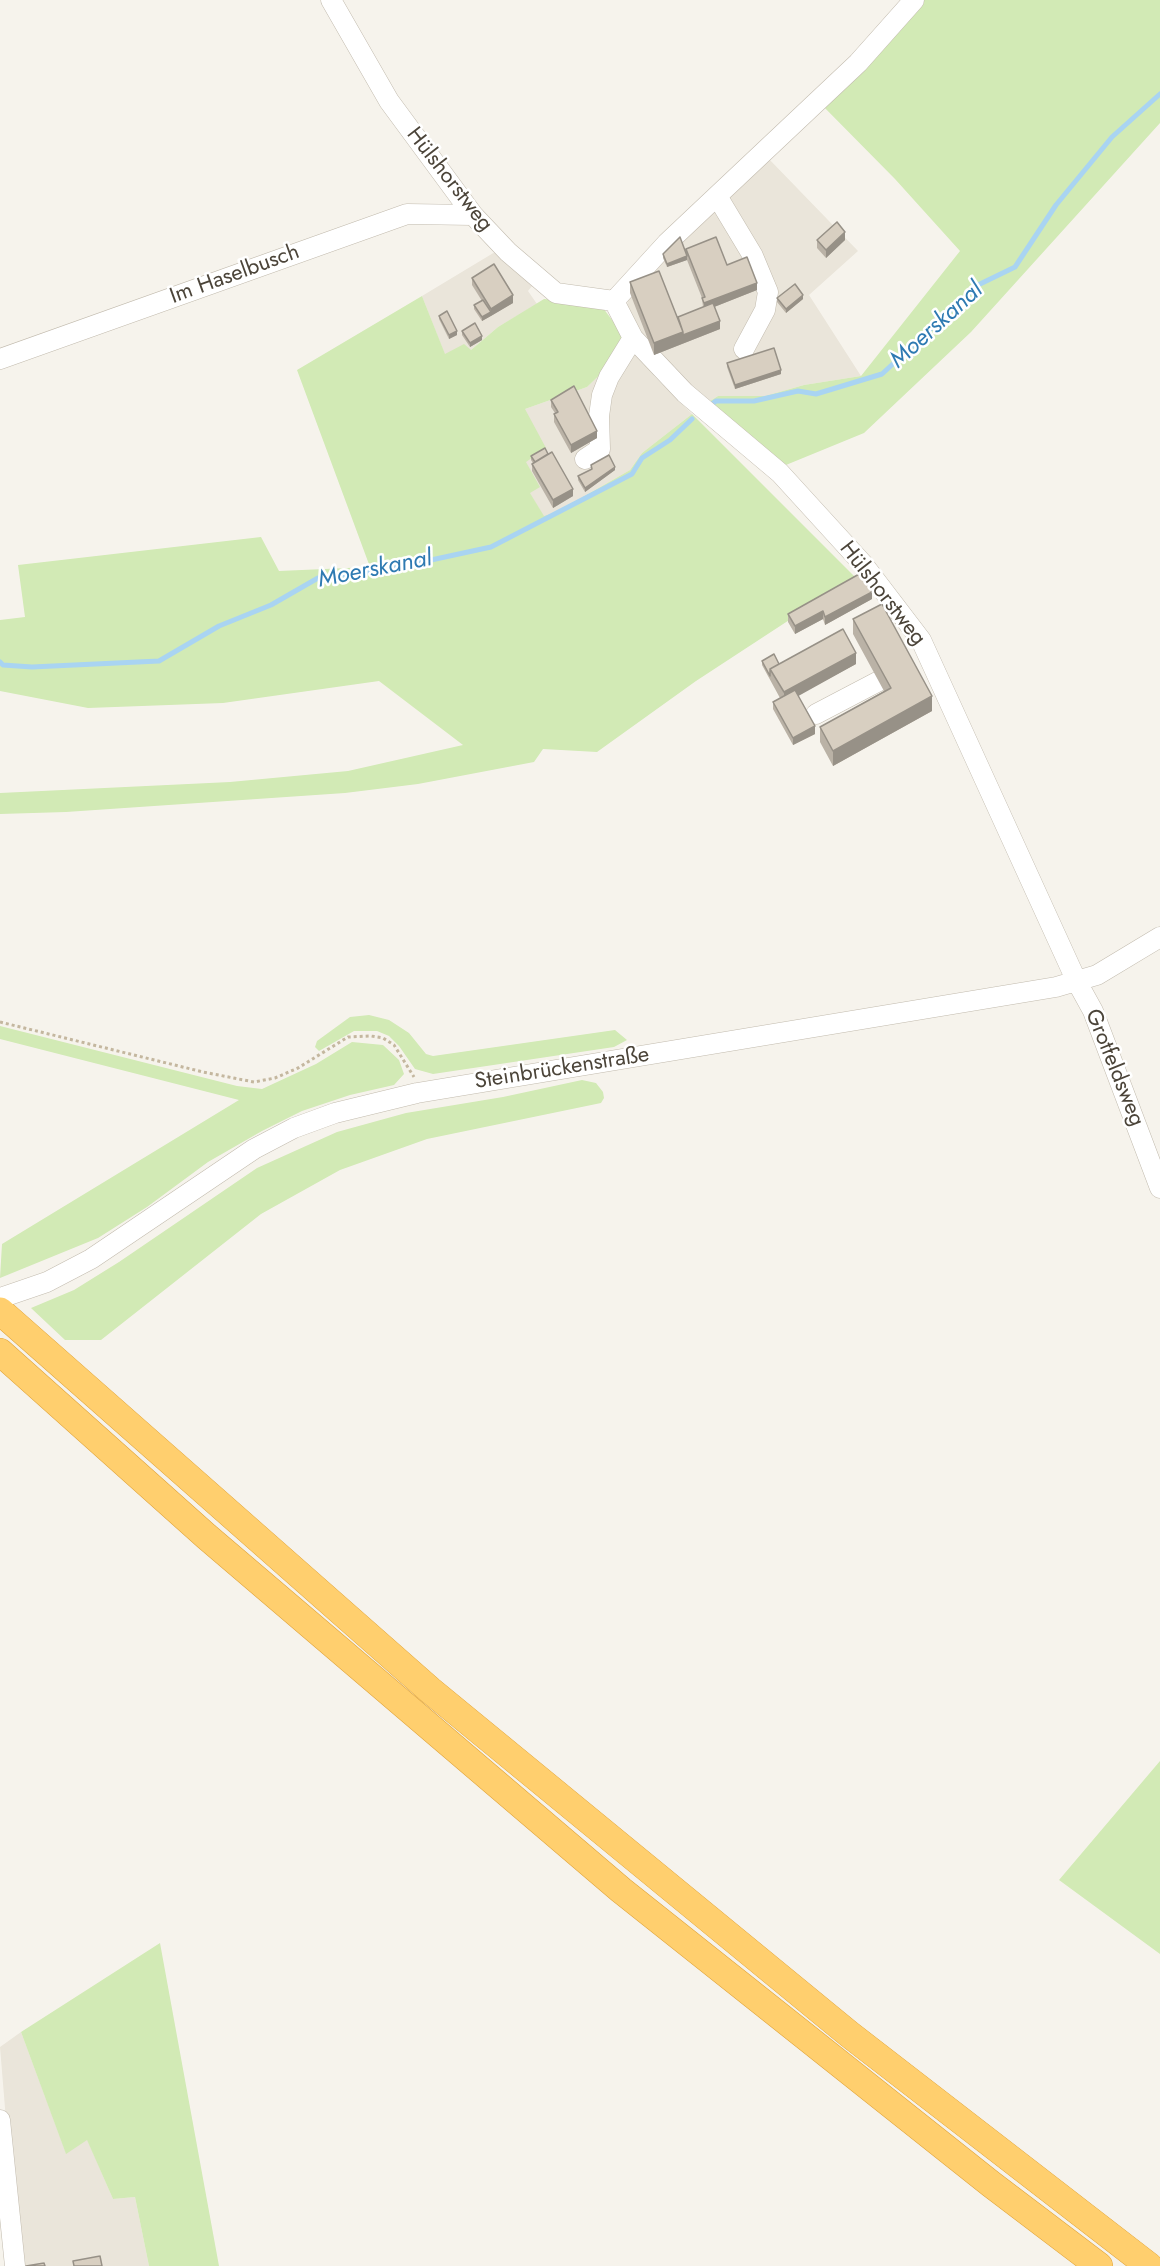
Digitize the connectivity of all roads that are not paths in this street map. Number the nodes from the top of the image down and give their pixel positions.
1 (331, 0) edge
2 (914, 0) edge
3 (717, 196) junction
4 (473, 215) junction
5 (614, 301) junction
6 (633, 338) junction
7 (744, 349) dead end
8 (0, 358) edge
9 (585, 459) dead end
10 (928, 655) junction
11 (908, 666) edge
12 (879, 681) edge
13 (816, 714) dead end
14 (1160, 937) edge
15 (1077, 982) junction
16 (1160, 1188) edge
17 (0, 1298) edge
18 (0, 1311) edge
19 (0, 1352) edge
20 (0, 2120) edge
21 (15, 2266) edge
22 (1099, 2266) edge
23 (1149, 2266) edge

1 - 4 street, Hülshorstweg
2 - 3 street
3 - 5 street
3 - 7 street
4 - 5 street, Hülshorstweg
4 - 8 street, Im Haselbusch
5 - 6 street, Hülshorstweg
6 - 9 street
6 - 10 street, Hülshorstweg
10 - 11 street
10 - 15 street, Hülshorstweg
12 - 13 street
14 - 15 street, Steinbrückenstraße
15 - 16 street, Grotfeldsweg
15 - 17 street, Steinbrückenstraße
18 - 23 highway
19 - 22 highway
20 - 21 street

